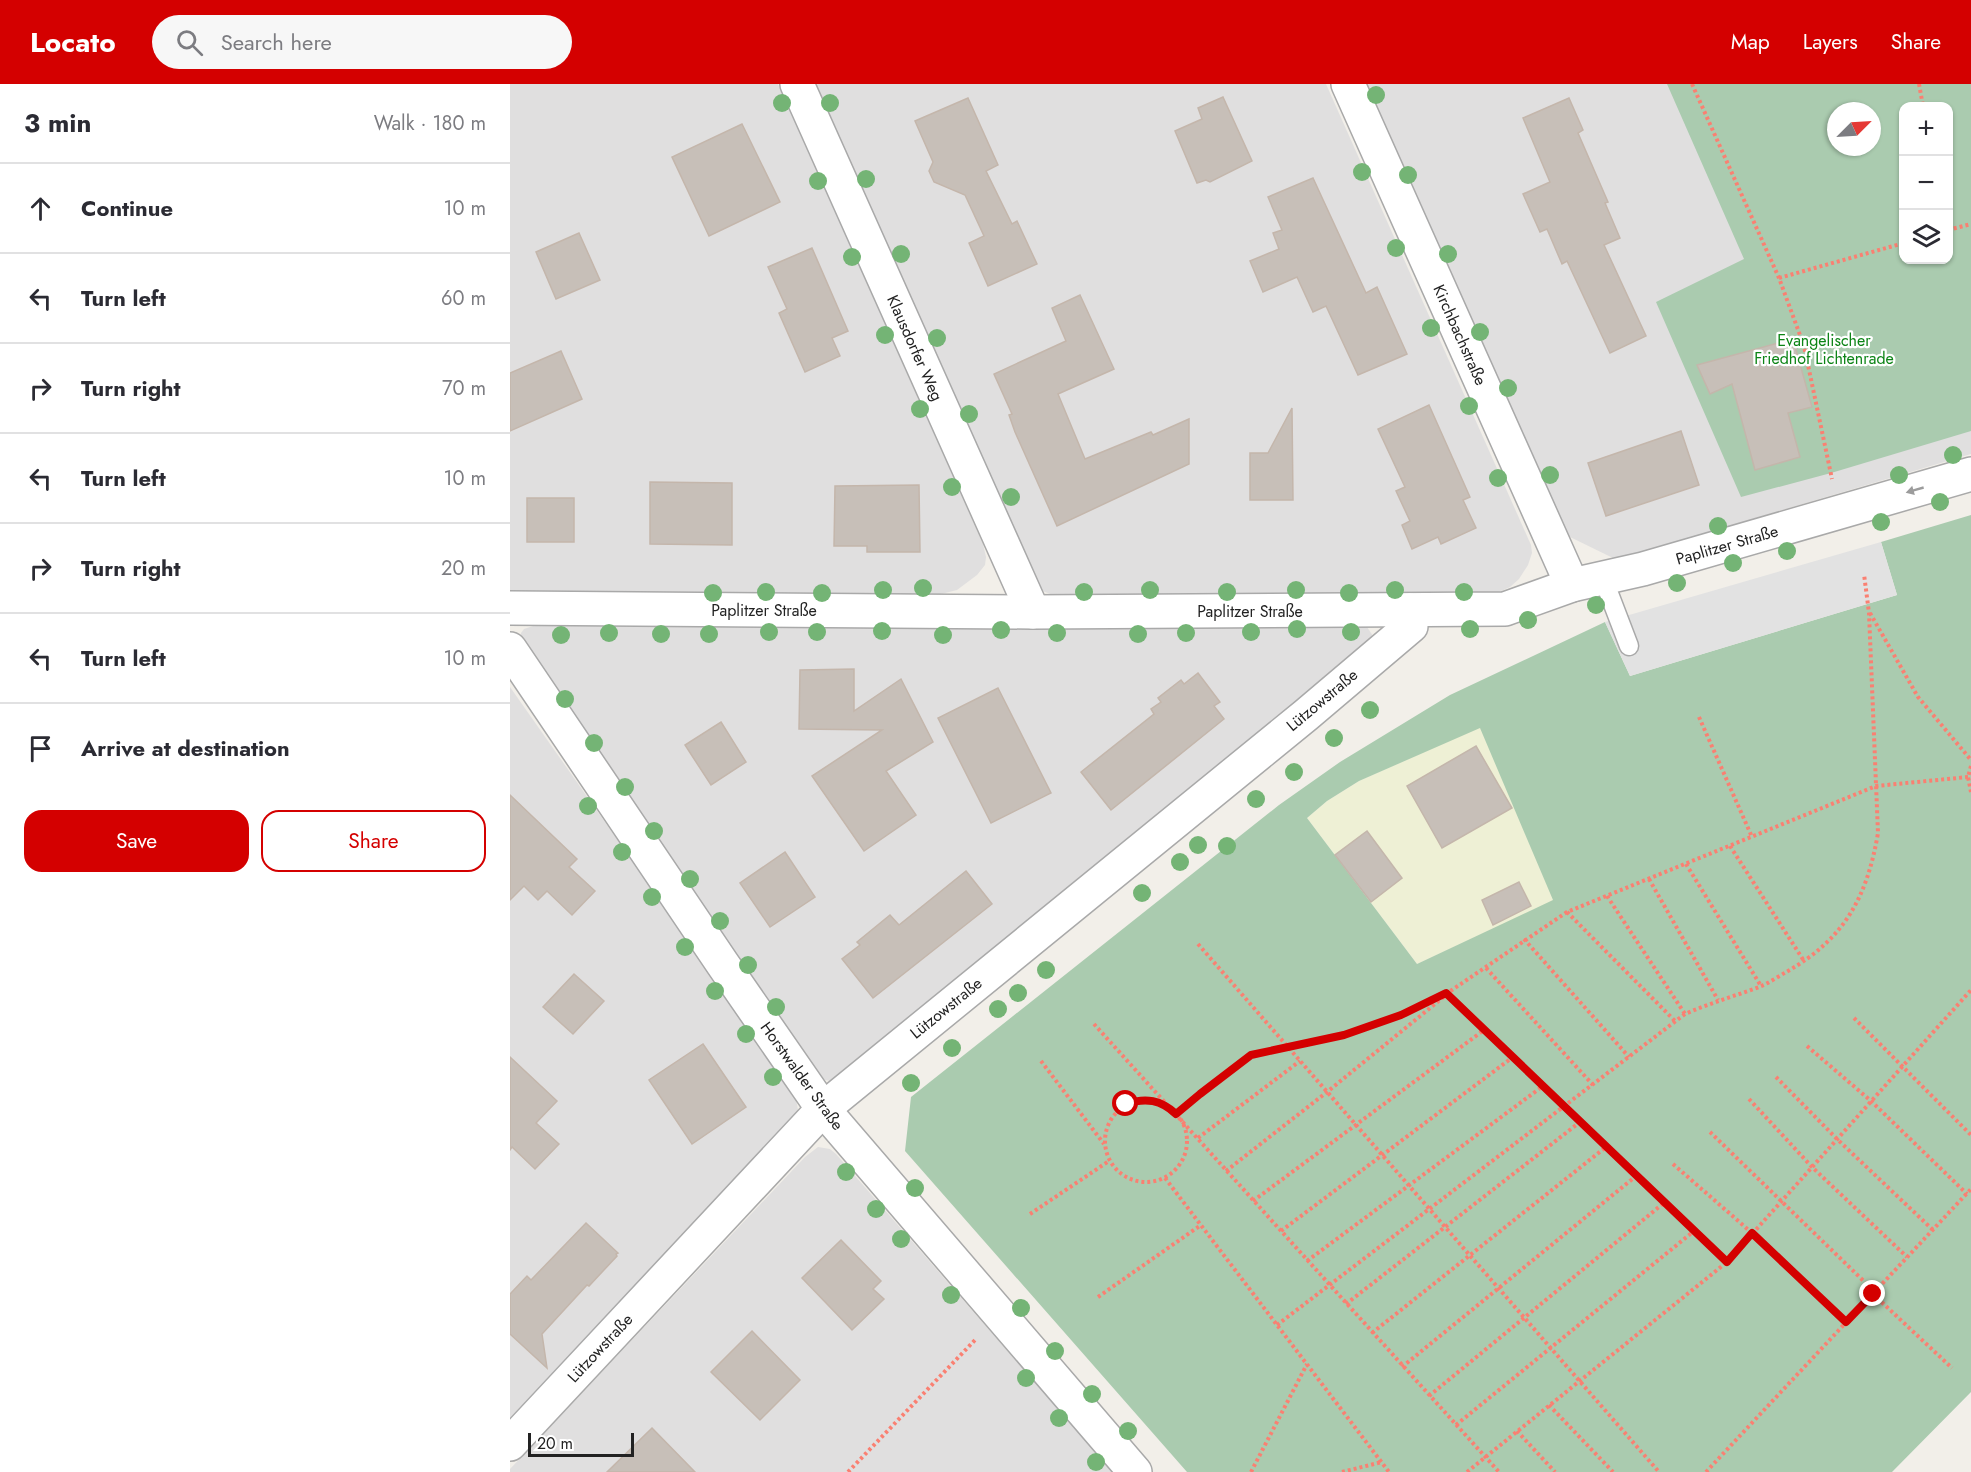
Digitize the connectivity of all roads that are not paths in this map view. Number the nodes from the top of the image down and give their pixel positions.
1 (797, 84) edge
2 (1348, 84) edge
3 (1971, 474) edge
4 (1588, 582) junction
5 (510, 608) edge
6 (1410, 610) junction
7 (1033, 612) junction
8 (1629, 646) dead end
9 (510, 649) edge
10 (823, 1109) junction
11 (510, 1444) edge
12 (1135, 1472) edge

1 - 7 street, Klausdorfer Weg
2 - 4 street, Kirchbachstraße
3 -> 4 street, Paplitzer Straße
4 - 6 street, Paplitzer Straße
4 - 8 lane
5 - 7 street, Paplitzer Straße
6 - 7 street, Paplitzer Straße
6 - 10 street, Lützowstraße
9 - 10 street, Horstwalder Straße
10 - 11 street, Lützowstraße
10 - 12 street, Horstwalder Straße

